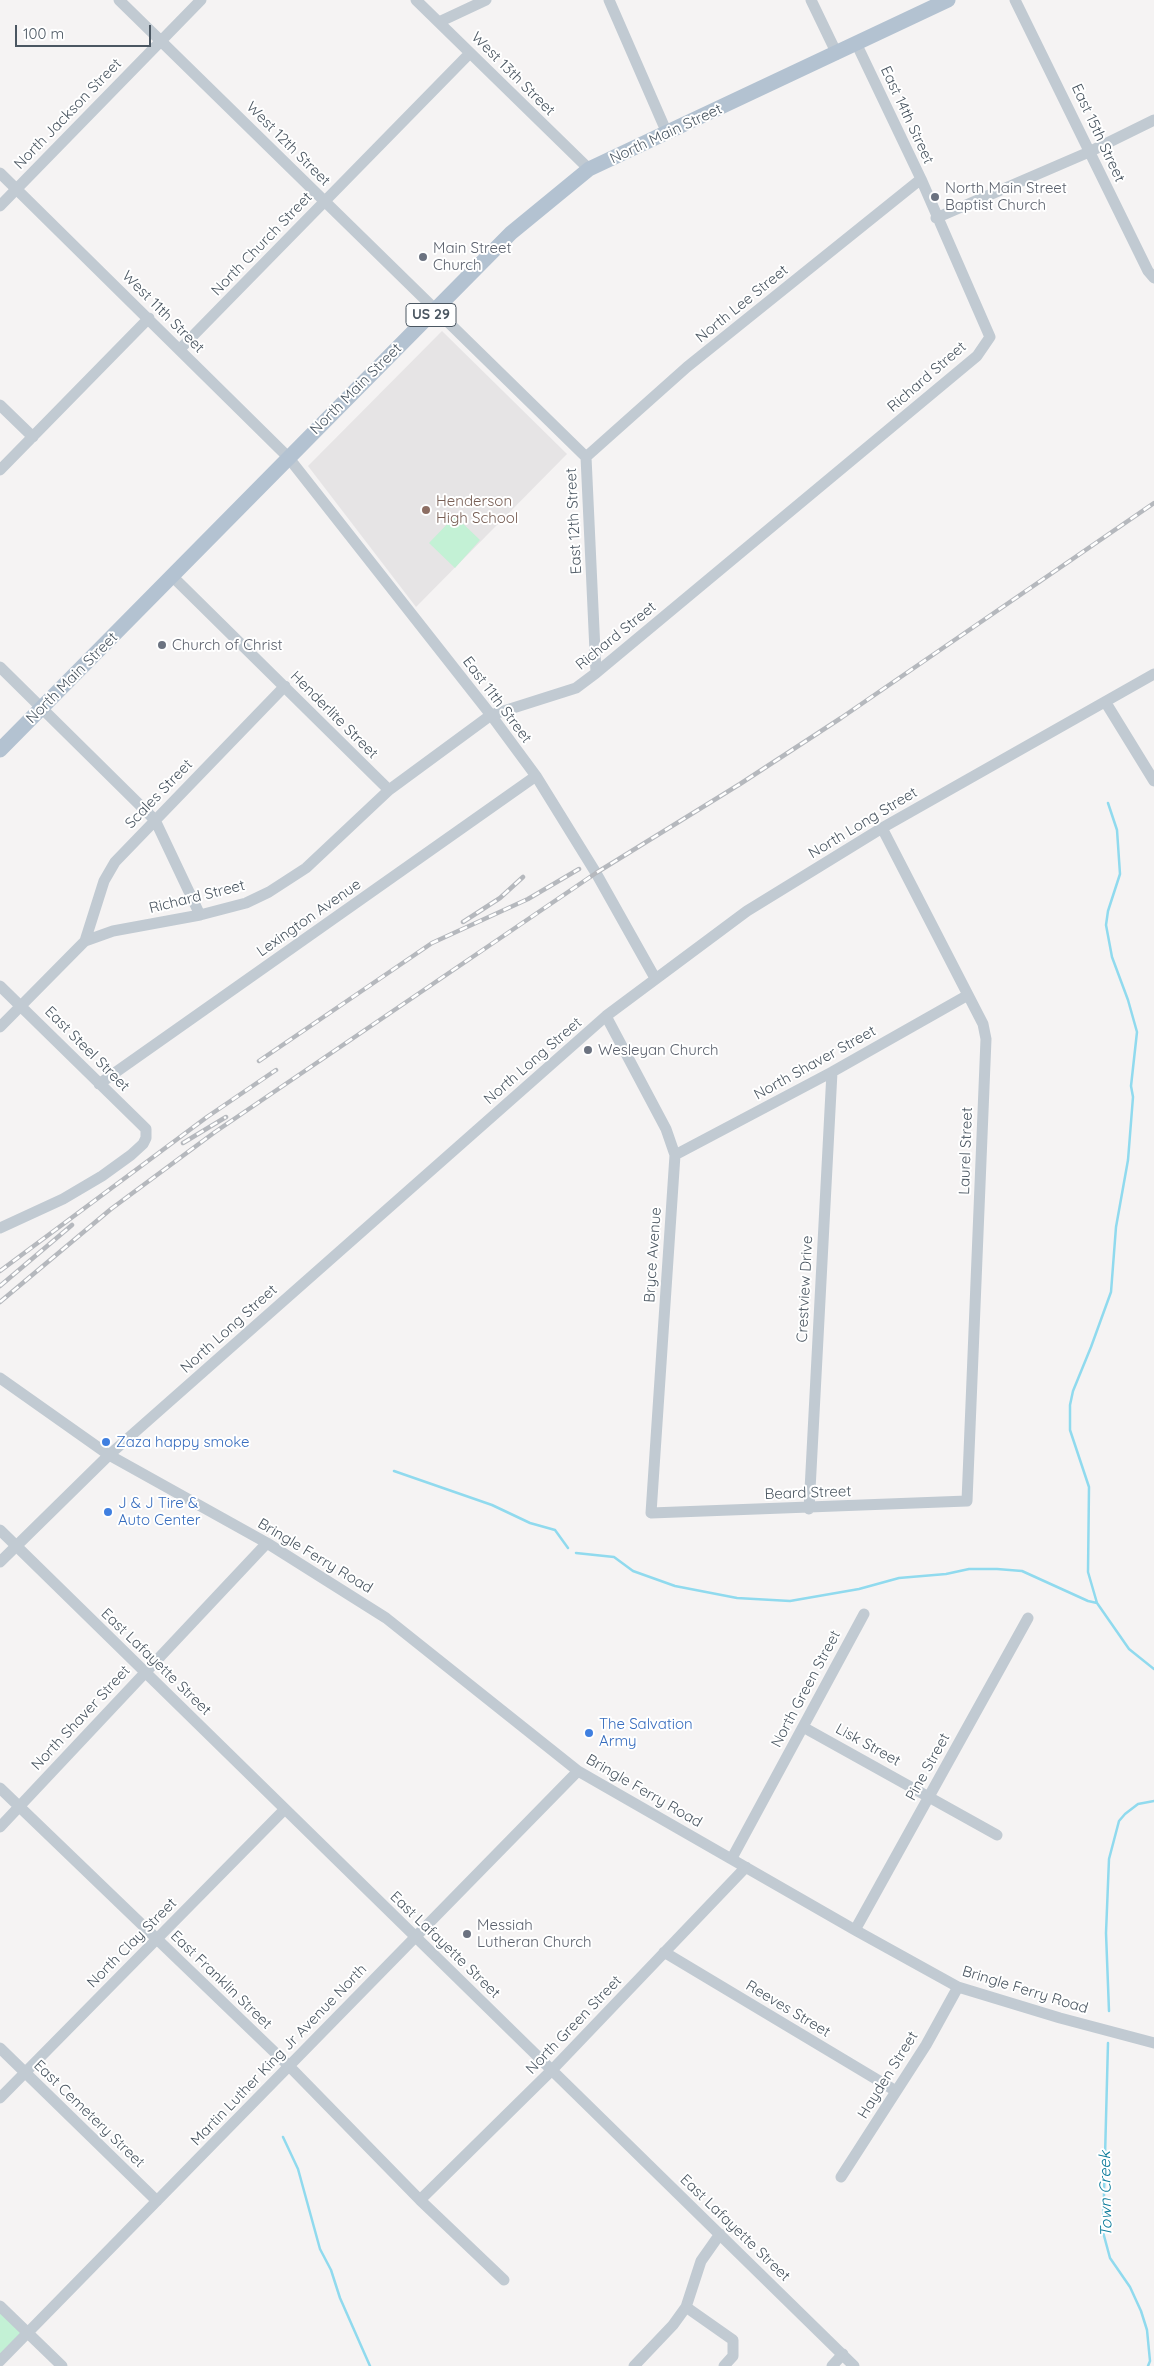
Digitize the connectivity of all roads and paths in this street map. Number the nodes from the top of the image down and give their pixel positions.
1 (119, 0) edge
2 (201, 0) edge
3 (416, 0) edge
4 (486, 0) edge
5 (609, 0) edge
6 (811, 0) edge
7 (948, 0) edge
8 (1015, 0) edge
9 (439, 22) junction
10 (161, 40) junction
11 (857, 44) junction
12 (470, 53) junction
13 (837, 54) junction
14 (1154, 120) edge
15 (667, 133) junction
16 (1089, 152) junction
17 (589, 169) junction
18 (0, 173) edge
19 (921, 179) junction
20 (17, 188) junction
21 (325, 201) junction
22 (0, 206) edge
23 (936, 218) junction
24 (1154, 278) edge
25 (435, 311) junction
26 (149, 318) junction
27 (990, 337) joint
28 (180, 349) junction
29 (0, 405) edge
30 (33, 437) junction
31 (288, 457) junction
32 (586, 457) junction
33 (0, 470) edge
34 (173, 577) junction
35 (0, 667) edge
36 (596, 673) junction
37 (1154, 674) edge
38 (285, 686) junction
39 (1106, 703) junction
40 (42, 708) junction
41 (491, 715) junction
42 (0, 750) edge
43 (536, 776) junction
44 (1154, 781) edge
45 (389, 790) junction
46 (155, 820) junction
47 (882, 828) junction
48 (200, 915) junction
49 (85, 941) junction
50 (656, 978) junction
51 (0, 986) edge
52 (968, 995) junction
53 (21, 1006) junction
54 (606, 1016) junction
55 (0, 1027) edge
56 (832, 1072) junction
57 (99, 1084) junction
58 (675, 1155) junction
59 (0, 1228) edge
60 (0, 1378) edge
61 (109, 1455) junction
62 (966, 1501) joint
63 (808, 1508) junction
64 (651, 1513) joint
65 (0, 1530) edge
66 (267, 1543) junction
67 (16, 1545) junction
68 (0, 1562) edge
69 (864, 1614) dead end
70 (1028, 1618) dead end
71 (146, 1672) junction
72 (803, 1727) junction
73 (578, 1771) junction
74 (0, 1788) edge
75 (929, 1795) junction
76 (20, 1806) junction
77 (285, 1809) junction
78 (0, 1827) edge
79 (998, 1835) dead end
80 (732, 1858) junction
81 (746, 1866) junction
82 (855, 1930) junction
83 (415, 1936) junction
84 (157, 1939) junction
85 (664, 1952) junction
86 (958, 1987) junction
87 (1154, 2043) edge
88 (0, 2048) edge
89 (290, 2066) junction
90 (552, 2070) junction
91 (24, 2072) junction
92 (896, 2091) junction
93 (0, 2098) edge
94 (841, 2177) dead end
95 (420, 2200) junction
96 (157, 2201) junction
97 (720, 2234) junction
98 (504, 2280) dead end
99 (0, 2306) edge
100 (686, 2307) junction
101 (28, 2333) junction
102 (843, 2354) junction
103 (0, 2361) edge
104 (62, 2366) edge
105 (634, 2366) edge
106 (724, 2366) edge
107 (832, 2366) edge
108 (854, 2366) edge

1 - 10 street, West 12th Street
2 - 10 street, North Jackson Street
3 - 9 street, West 13th Street
4 - 9 street
5 - 15 street
6 - 13 street
7 - 11 main road, North Main Street / US 29
8 - 16 street, East 15th Street
9 - 12 street, West 13th Street
10 - 20 street, North Jackson Street
10 - 21 street, West 12th Street
11 - 13 main road, North Main Street / US 29
11 - 19 street, East 14th Street
12 - 17 street, West 13th Street
12 - 21 street, North Church Street
13 - 15 main road, North Main Street / US 29
14 - 16 street
15 - 17 main road, North Main Street / US 29
16 - 23 street
16 - 24 street, East 15th Street
17 - 25 main road, North Main Street / US 29
18 - 20 street, West 11th Street
19 - 23 street, East 14th Street
19 - 32 street, North Lee Street
20 - 22 street, North Jackson Street
20 - 26 street, West 11th Street
21 - 25 street, West 12th Street
21 - 28 street, North Church Street
23 - 27 street, East 14th Street
25 - 31 main road, North Main Street / US 29
25 - 32 street, East 12th Street
26 - 28 street, West 11th Street
26 - 30 street
27 - 36 street, Richard Street
28 - 31 street, West 11th Street
29 - 30 street
30 - 33 street
31 - 34 main road, North Main Street / US 29
31 - 41 street, East 11th Street
32 - 36 street, East 12th Street
34 - 38 street, Henderlite Street
34 - 40 main road, North Main Street / US 29
35 - 40 street
36 - 41 street, Richard Street
37 - 39 street, North Long Street
38 - 45 street, Henderlite Street
38 - 46 street, Scales Street
39 - 44 street
39 - 47 street, North Long Street
40 - 42 main road, North Main Street / US 29
40 - 46 street
41 - 43 street, East 11th Street
41 - 45 street, Richard Street
43 - 50 street, East 11th Street
43 - 57 street, Lexington Avenue
45 - 48 street, Richard Street
46 - 48 street
46 - 49 street, Scales Street
47 - 50 street, North Long Street
47 - 52 street, Laurel Street
48 - 49 street, Richard Street
49 - 53 street
50 - 54 street, North Long Street
51 - 53 street, East Steel Street
52 - 56 street, North Shaver Street
52 - 62 street, Laurel Street
53 - 55 street
53 - 57 street, East Steel Street
54 - 58 street, Bryce Avenue
54 - 61 street, North Long Street
56 - 58 street, North Shaver Street
56 - 63 street, Crestview Drive
57 - 59 street, East Steel Street
58 - 64 street, Bryce Avenue
60 - 61 street, Bringle Ferry Road
61 - 66 street, Bringle Ferry Road
61 - 67 street, North Long Street
62 - 63 street, Beard Street
63 - 64 street, Beard Street
65 - 67 street, East Lafayette Street
66 - 71 street, North Shaver Street
66 - 73 street, Bringle Ferry Road
67 - 68 street, North Long Street
67 - 71 street, East Lafayette Street
69 - 72 street, North Green Street
70 - 75 street, Pine Street
71 - 76 street, North Shaver Street
71 - 77 street, East Lafayette Street
72 - 75 street, Lisk Street
72 - 80 street, North Green Street
73 - 80 street, Bringle Ferry Road
73 - 83 street, Martin Luther King Jr Avenue North
74 - 76 street, East Franklin Street
75 - 79 street, Lisk Street
75 - 82 street, Pine Street
76 - 78 street, North Shaver Street
76 - 84 street, East Franklin Street
77 - 83 street, East Lafayette Street
77 - 84 street, North Clay Street
80 - 81 street, Bringle Ferry Road
81 - 82 street, Bringle Ferry Road
81 - 85 street, North Green Street
82 - 86 street, Bringle Ferry Road
83 - 89 street, Martin Luther King Jr Avenue North
83 - 90 street, East Lafayette Street
84 - 89 street, East Franklin Street
84 - 91 street, North Clay Street
85 - 90 street, North Green Street
85 - 92 street, Reeves Street
86 - 87 street, Bringle Ferry Road
86 - 92 street, Hayden Street
88 - 91 street, East Cemetery Street
89 - 95 street, East Franklin Street
89 - 96 street, Martin Luther King Jr Avenue North
90 - 95 street, North Green Street
90 - 97 street, East Lafayette Street
91 - 93 street, North Clay Street
91 - 96 street, East Cemetery Street
92 - 94 street, Hayden Street
95 - 98 street, East Franklin Street
96 - 101 street, Martin Luther King Jr Avenue North
97 - 100 street
97 - 102 street, East Lafayette Street
99 - 101 street
100 - 105 street
100 - 106 street
101 - 103 street, Martin Luther King Jr Avenue North
101 - 104 street
102 - 107 street
102 - 108 street, East Lafayette Street

